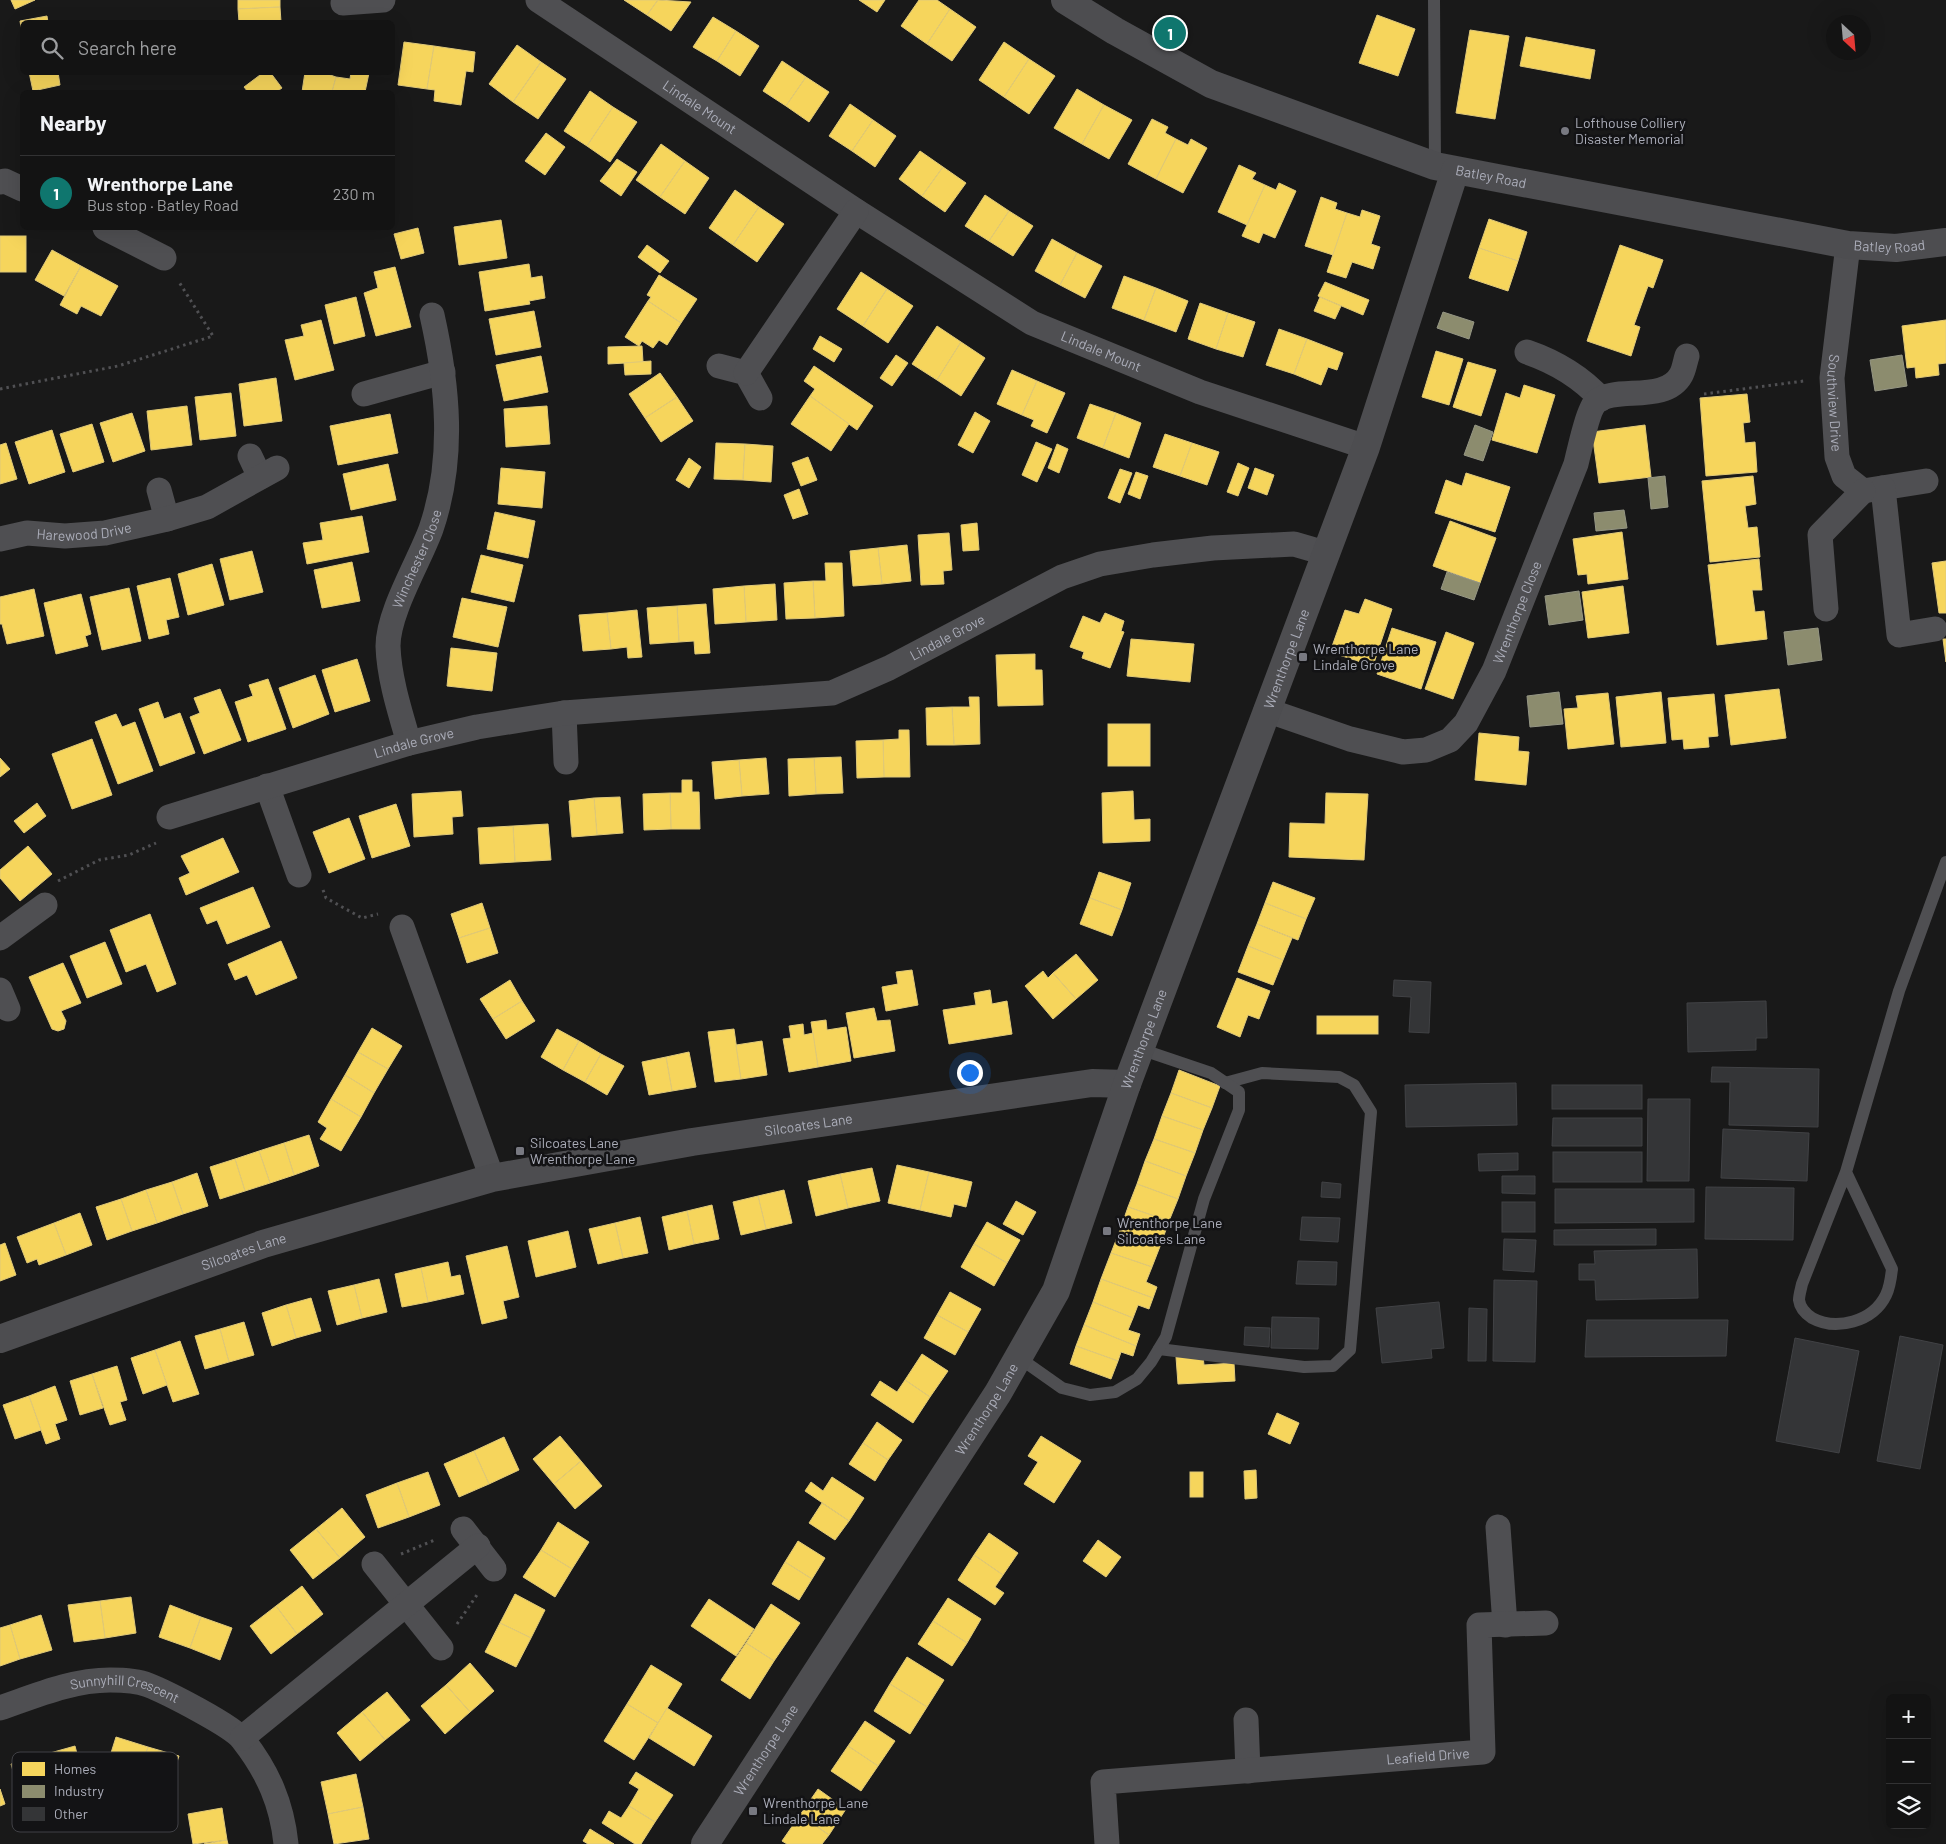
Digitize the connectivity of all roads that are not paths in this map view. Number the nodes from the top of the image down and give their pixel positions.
1 (383, 0) edge
2 (1066, 0) edge
3 (1434, 0) edge
4 (542, 1) edge
5 (340, 9) edge
6 (1445, 169) junction
7 (856, 211) junction
8 (109, 230) edge
9 (1946, 242) edge
10 (1848, 245) junction
11 (164, 258) road end
12 (432, 316) dead end
13 (1527, 352) dead end
14 (1687, 356) dead end
15 (719, 366) dead end
16 (443, 372) junction
17 (746, 373) junction
18 (364, 394) dead end
19 (760, 398) dead end
20 (1600, 399) junction
21 (1366, 447) junction
22 (262, 467) dead end
23 (1926, 481) dead end
24 (1873, 489) junction
25 (159, 490) dead end
26 (168, 519) junction
27 (0, 538) edge
28 (1326, 553) junction
29 (1826, 609) dead end
30 (1935, 628) dead end
31 (1266, 710) junction
32 (564, 712) junction
33 (409, 743) junction
34 (566, 762) dead end
35 (267, 786) junction
36 (169, 817) road end
37 (1946, 862) edge
38 (299, 875) road end
39 (46, 905) road end
40 (402, 927) road end
41 (0, 938) edge
42 (1140, 1049) junction
43 (1225, 1082) junction
44 (1127, 1084) junction
45 (1846, 1172) junction
46 (492, 1178) junction
47 (0, 1339) edge
48 (1159, 1349) junction
49 (1018, 1357) junction
50 (1498, 1527) dead end
51 (374, 1564) road end
52 (494, 1570) road end
53 (407, 1604) junction
54 (1546, 1623) dead end
55 (1506, 1626) junction
56 (441, 1648) road end
57 (0, 1708) edge
58 (1246, 1720) dead end
59 (242, 1738) junction
60 (1248, 1771) junction
61 (286, 1844) edge
62 (705, 1844) edge
63 (1107, 1844) edge

1 - 5 street
2 - 6 street, Batley Road
3 - 6 lane
4 - 7 street, Lindale Mount
6 - 10 street, Batley Road
6 - 21 street, Wrenthorpe Lane
7 - 17 street
7 - 21 street, Lindale Mount
8 - 11 street
9 - 10 street, Batley Road
10 - 24 street, Southview Drive
12 - 16 street, Winchester Close
13 - 20 street
14 - 20 street
15 - 17 street
16 - 18 street
16 - 33 street, Winchester Close
17 - 19 street
20 - 31 street, Wrenthorpe Close
21 - 28 street, Wrenthorpe Lane
22 - 26 street, Harewood Drive
23 - 24 street
24 - 29 street
24 - 30 street
25 - 26 street
26 - 27 street, Harewood Drive
28 - 31 street, Wrenthorpe Lane
28 - 32 street, Lindale Grove
31 - 42 street, Wrenthorpe Lane
32 - 33 street, Lindale Grove
32 - 34 street
33 - 35 street, Lindale Grove
35 - 36 street, Lindale Grove
35 - 38 street
37 - 45 lane
39 - 41 street
40 - 46 street
42 - 43 lane
42 - 44 street, Wrenthorpe Lane
43 - 48 lane
43 - 48 lane
44 - 46 street, Silcoates Lane
44 - 49 street, Wrenthorpe Lane
45 - 45 lane
46 - 47 street, Silcoates Lane
48 - 49 lane
49 - 62 street, Wrenthorpe Lane
50 - 55 street
51 - 53 street
52 - 53 street
53 - 56 street
53 - 59 street
54 - 55 street, Leafield Drive
55 - 60 street, Leafield Drive
57 - 59 street, Sunnyhill Crescent
58 - 60 street
59 - 61 street, Sunnyhill Crescent
60 - 63 street, Leafield Drive

